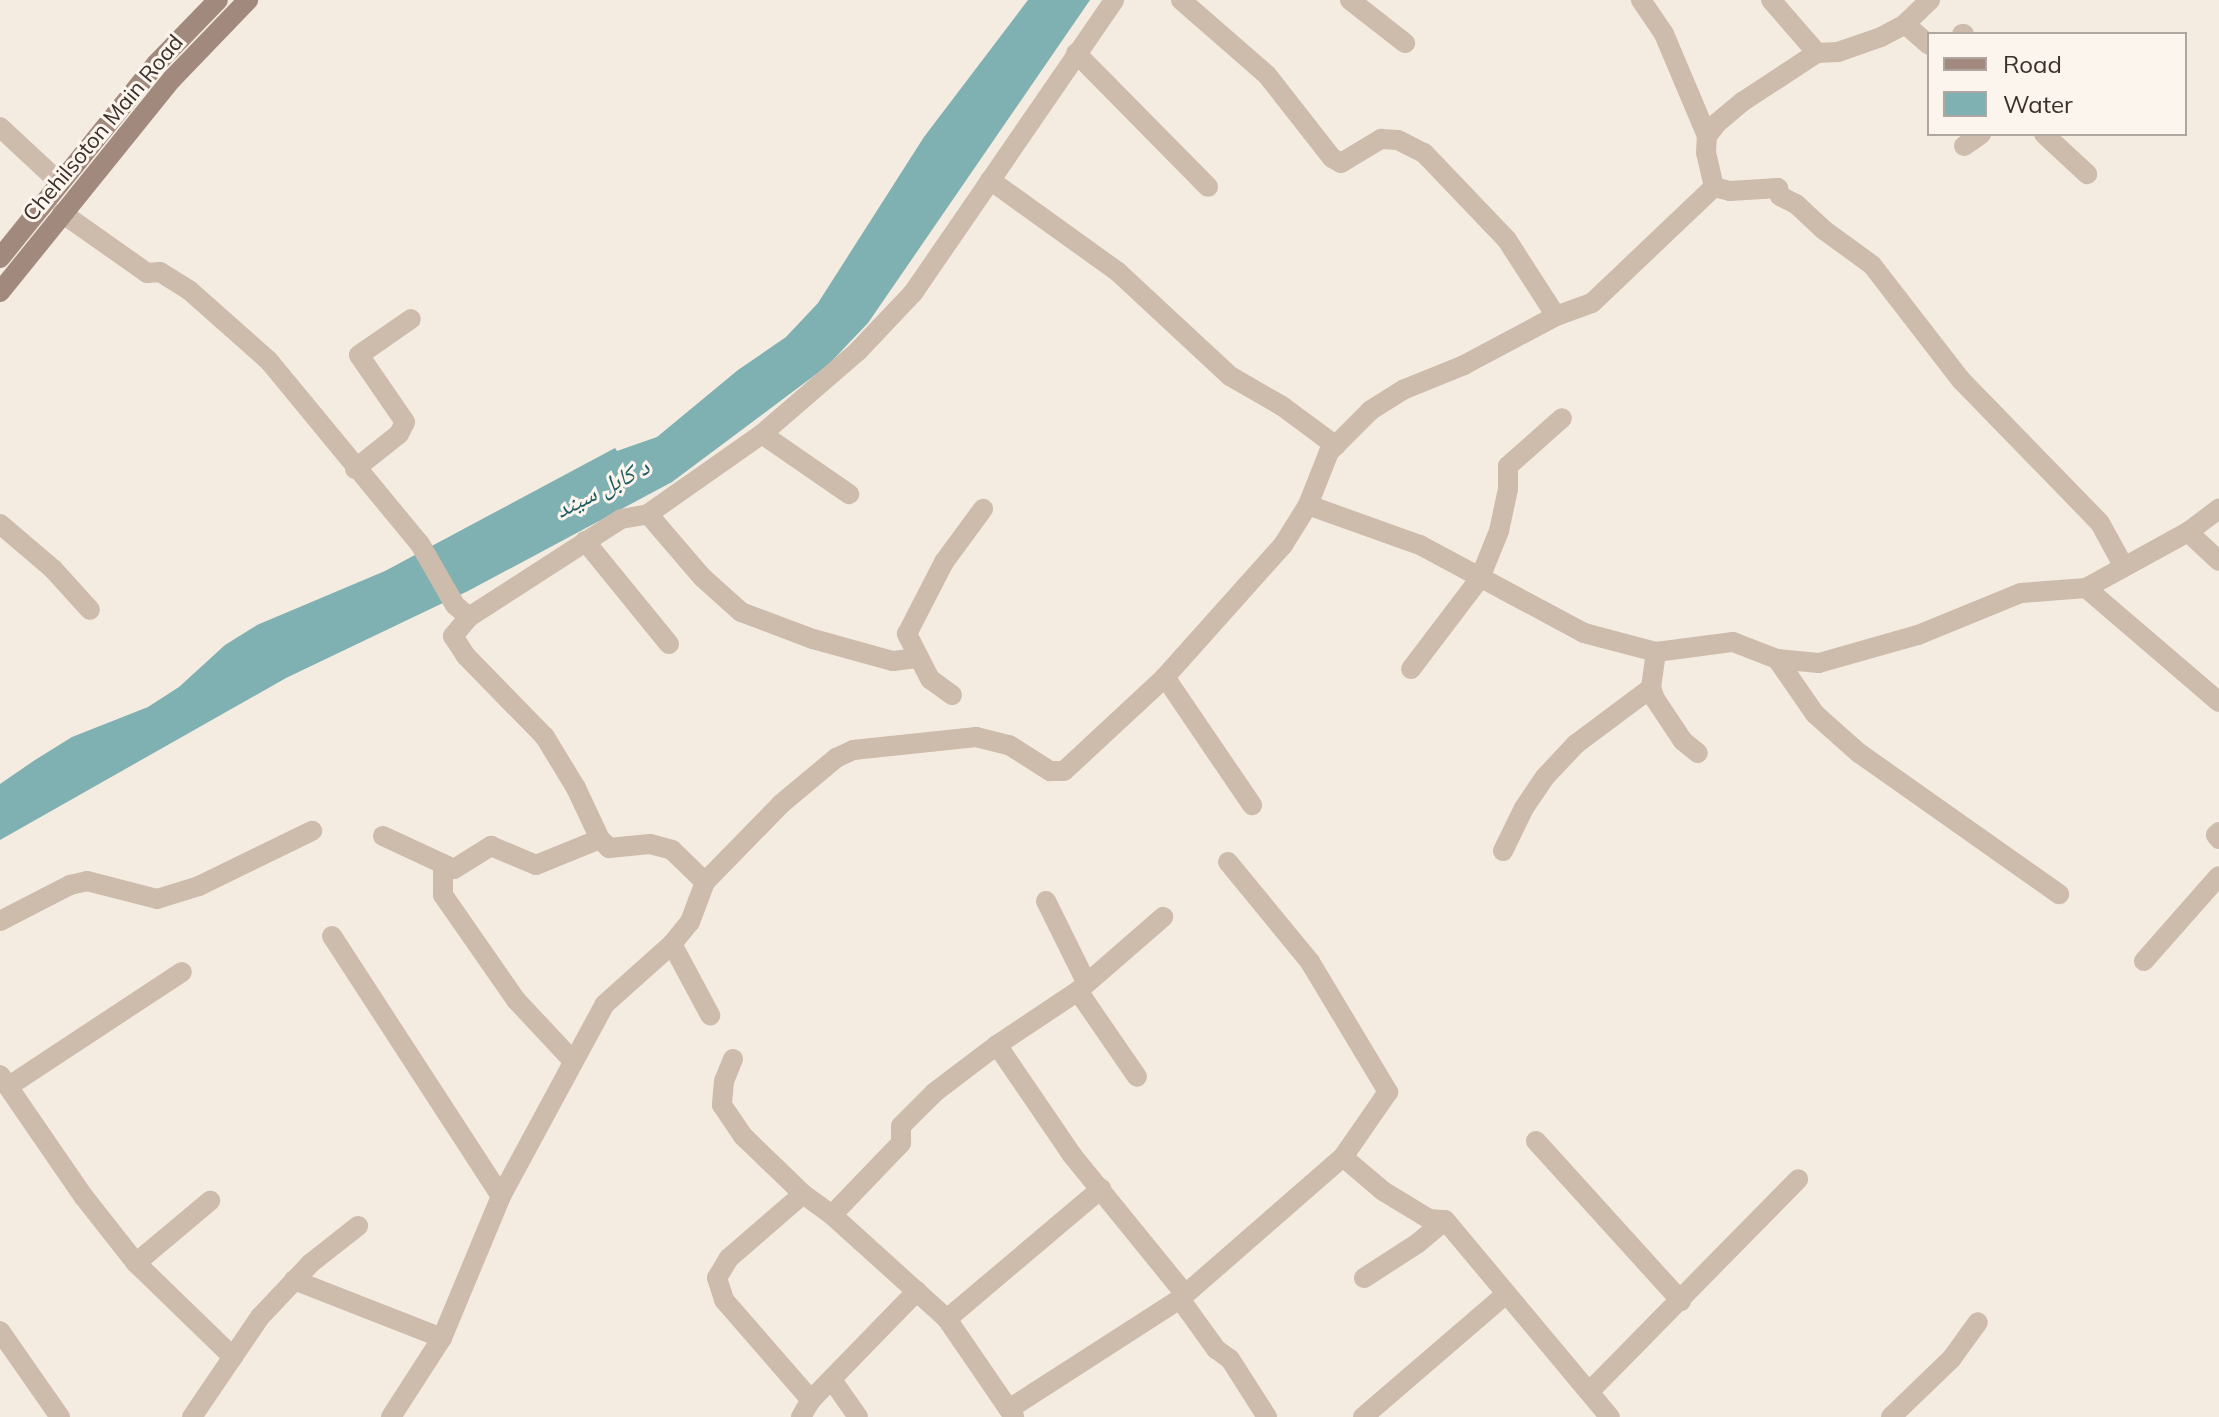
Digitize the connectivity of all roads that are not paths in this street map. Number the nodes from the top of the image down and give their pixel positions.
1 (218, 0) edge
2 (248, 0) edge
3 (1114, 0) edge
4 (1181, 0) edge
5 (1350, 0) edge
6 (1641, 0) edge
7 (1771, 0) edge
8 (1927, 1) edge
9 (1905, 24) junction
10 (1405, 43) dead end
11 (1927, 43) edge
12 (1076, 53) junction
13 (1817, 53) junction
14 (0, 127) edge
15 (1707, 136) junction
16 (2046, 136) edge
17 (2087, 174) dead end
18 (990, 180) junction
19 (60, 183) junction
20 (1208, 187) dead end
21 (1714, 187) junction
22 (62, 213) junction
23 (0, 258) edge
24 (0, 292) edge
25 (1556, 316) junction
26 (411, 319) dead end
27 (1562, 418) dead end
28 (762, 434) junction
29 (1336, 446) junction
30 (355, 469) junction
31 (849, 494) dead end
32 (1308, 505) junction
33 (983, 509) dead end
34 (2219, 509) edge
35 (648, 514) junction
36 (0, 524) edge
37 (2188, 532) junction
38 (585, 541) junction
39 (2219, 561) edge
40 (2124, 567) junction
41 (1480, 578) junction
42 (2086, 588) junction
43 (90, 610) dead end
44 (462, 611) junction
45 (669, 644) dead end
46 (1656, 652) junction
47 (917, 658) junction
48 (1777, 659) junction
49 (1411, 669) dead end
50 (1165, 677) junction
51 (1651, 688) junction
52 (952, 695) dead end
53 (2219, 702) edge
54 (1698, 753) dead end
55 (1252, 805) dead end
56 (312, 831) dead end
57 (2219, 832) edge
58 (383, 836) dead end
59 (600, 839) junction
60 (2219, 839) edge
61 (1503, 851) dead end
62 (1228, 862) dead end
63 (443, 864) junction
64 (2219, 876) edge
65 (705, 882) junction
66 (2059, 894) dead end
67 (1046, 901) dead end
68 (1163, 917) dead end
69 (0, 921) edge
70 (332, 936) dead end
71 (672, 944) junction
72 (2144, 961) dead end
73 (182, 972) dead end
74 (1082, 987) junction
75 (710, 1015) dead end
76 (997, 1045) junction
77 (733, 1059) dead end
78 (573, 1061) junction
79 (1137, 1077) dead end
80 (4, 1081) edge
81 (1536, 1141) dead end
82 (1343, 1157) junction
83 (1798, 1179) dead end
84 (1101, 1189) junction
85 (803, 1194) junction
86 (501, 1196) junction
87 (210, 1201) dead end
88 (832, 1215) junction
89 (1445, 1220) junction
90 (358, 1226) dead end
91 (136, 1263) junction
92 (1364, 1278) dead end
93 (294, 1280) junction
94 (917, 1291) junction
95 (1506, 1294) junction
96 (1182, 1296) junction
97 (1681, 1301) junction
98 (947, 1319) junction
99 (1978, 1322) dead end
100 (0, 1331) edge
101 (442, 1338) junction
102 (233, 1357) junction
103 (832, 1380) junction
104 (1590, 1391) junction
105 (806, 1409) edge
106 (1012, 1413) edge
107 (60, 1417) edge
108 (192, 1417) edge
109 (391, 1417) edge
110 (858, 1417) edge
111 (1267, 1417) edge
112 (1363, 1417) edge
113 (1610, 1417) edge
114 (1891, 1417) edge

1 - 19 main road, Chehilsoton Main Road
2 - 22 main road, Chehilsoton Main Road
3 - 12 street
4 - 25 street
5 - 10 street
6 - 15 street
7 - 13 street
8 - 9 street
9 - 11 street
9 - 13 street
12 - 18 street
12 - 20 street
13 - 15 street
14 - 19 street
15 - 21 street
16 - 17 street
18 - 28 street
18 - 29 street
19 - 23 main road, Chehilsoton Main Road
21 - 25 street
21 - 40 street
22 - 24 main road, Chehilsoton Main Road
22 - 30 street
25 - 29 street
26 - 30 street
27 - 41 street
28 - 31 street
28 - 35 street
29 - 32 street
30 - 44 street
32 - 41 street
32 - 50 street
33 - 47 street
34 - 37 street
35 - 38 street
35 - 47 street
36 - 43 street
37 - 39 street
37 - 40 street
38 - 44 street
38 - 45 street
40 - 42 street
41 - 46 street
41 - 49 street
42 - 48 street
42 - 53 street
44 - 59 street
46 - 48 street
46 - 51 street
47 - 52 street
48 - 66 street
50 - 55 street
50 - 65 street
51 - 54 street
51 - 61 street
56 - 69 street
57 - 60 street
58 - 63 street
59 - 63 street
59 - 65 street
62 - 82 street
63 - 78 street
64 - 72 street
65 - 71 street
67 - 74 street
68 - 74 street
70 - 86 street
71 - 75 street
71 - 78 street
73 - 80 street
74 - 76 street
74 - 79 street
76 - 84 street
76 - 88 street
77 - 85 street
78 - 86 street
80 - 91 street
81 - 97 street
82 - 89 street
82 - 96 street
83 - 97 street
84 - 96 street
84 - 98 street
85 - 88 street
85 - 105 street
86 - 101 street
87 - 91 street
88 - 94 street
89 - 92 street
89 - 95 street
90 - 93 street
91 - 102 street
93 - 101 street
93 - 102 street
94 - 98 street
94 - 103 street
95 - 104 street
95 - 112 street
96 - 106 street
96 - 111 street
97 - 104 street
98 - 106 street
99 - 114 street
100 - 107 street
101 - 109 street
102 - 108 street
103 - 105 street
103 - 110 street
104 - 113 street

